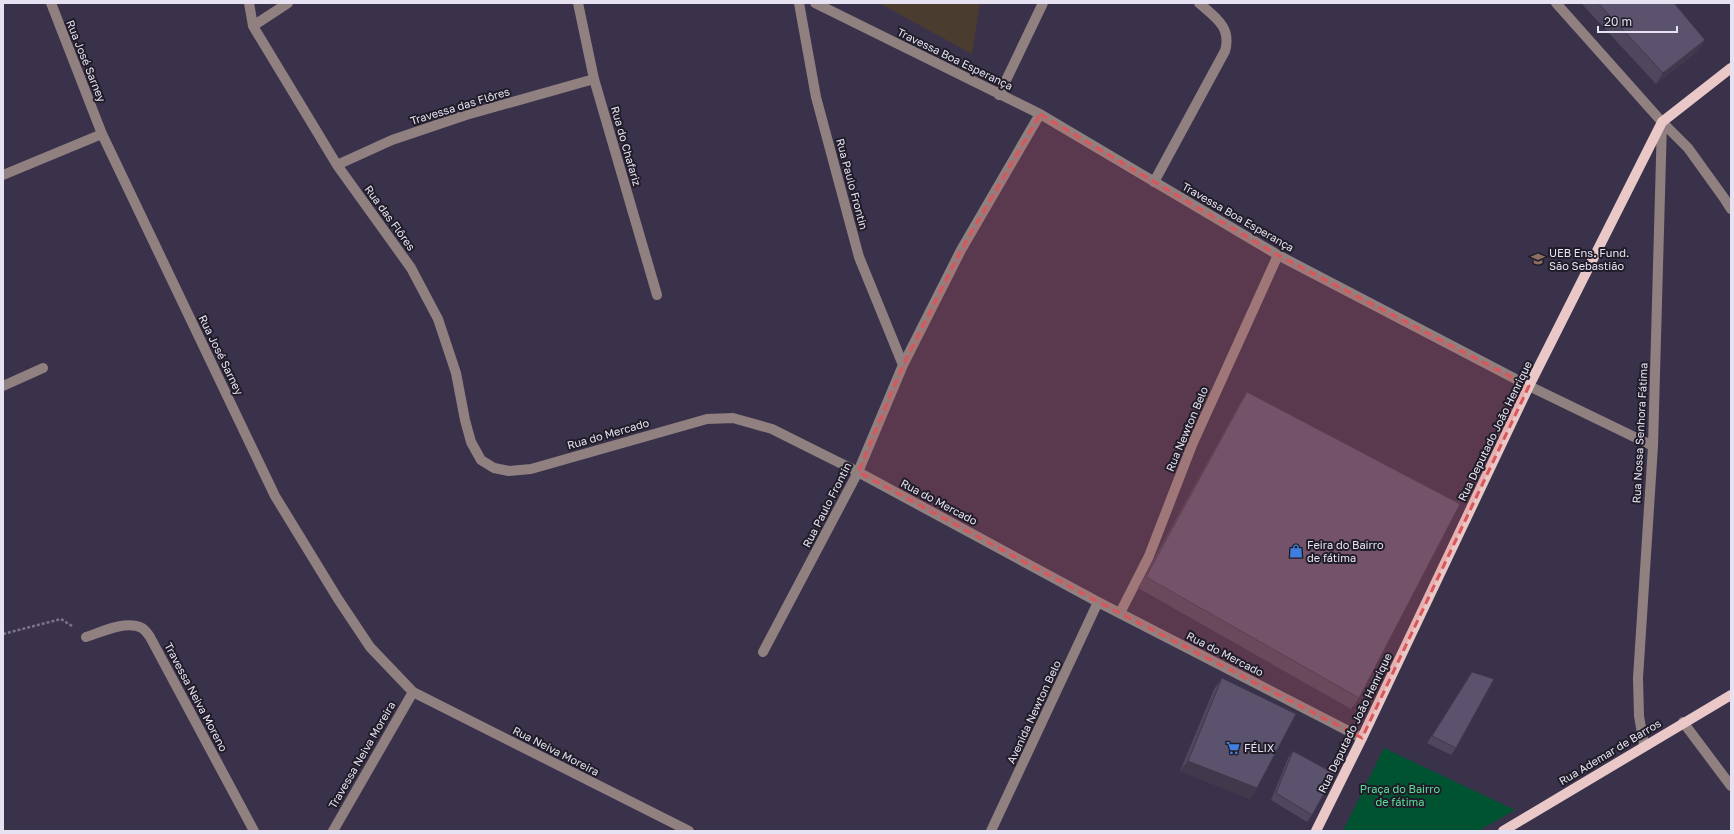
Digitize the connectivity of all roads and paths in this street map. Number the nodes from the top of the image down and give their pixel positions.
1 (50, 3) edge
2 (249, 3) edge
3 (288, 3) edge
4 (578, 3) edge
5 (799, 3) edge
6 (815, 3) edge
7 (1043, 3) edge
8 (1199, 3) edge
9 (1556, 3) edge
10 (253, 26) junction
11 (1731, 68) edge
12 (594, 79) junction
13 (999, 95) junction
14 (1040, 114) junction
15 (1662, 122) junction
16 (102, 134) junction
17 (337, 165) junction
18 (3, 175) edge
19 (1154, 182) junction
20 (1731, 209) edge
21 (1278, 255) junction
22 (657, 295) dead end
23 (903, 365) junction
24 (43, 368) dead end
25 (3, 386) edge
26 (1529, 386) junction
27 (1653, 446) junction
28 (481, 460) joint
29 (858, 472) junction
30 (1098, 602) junction
31 (1120, 614) junction
32 (3, 634) edge
33 (86, 637) joint
34 (763, 652) dead end
35 (413, 692) junction
36 (1731, 695) edge
37 (1684, 722) junction
38 (1362, 738) junction
39 (1644, 746) junction
40 (1731, 786) edge
41 (254, 831) edge
42 (333, 831) edge
43 (689, 831) edge
44 (991, 831) edge
45 (1316, 831) edge
46 (1502, 831) edge

1 - 16 street, Rua José Sarney
2 - 10 street, Rua das Flôres
3 - 10 street
4 - 12 street, Rua do Chafariz
5 - 23 street, Rua Paulo Frontin
6 - 13 street, Travessa Boa Esperança
7 - 13 street
8 - 19 street
9 - 15 street
10 - 17 street, Rua das Flôres
11 - 15 main road, Rua Deputado João Henrique
12 - 17 street, Travessa das Flôres
12 - 22 street, Rua do Chafariz
13 - 14 street, Travessa Boa Esperança
14 - 19 street, Travessa Boa Esperança
14 - 23 street, Rua Paulo Frontin
15 - 20 street
15 - 26 main road, Rua Deputado João Henrique
15 - 27 street, Rua Nossa Senhora Fátima
16 - 18 street
16 - 35 street, Rua José Sarney
17 - 28 street, Rua das Flôres
19 - 21 street, Travessa Boa Esperança
21 - 26 street, Travessa Boa Esperança
21 - 31 street, Rua Newton Belo
23 - 29 street, Rua Paulo Frontin
24 - 25 street
26 - 27 street, Travessa Boa Esperança
26 - 38 main road, Rua Deputado João Henrique
27 - 39 street, Rua Nossa Senhora Fátima
28 - 29 street, Rua do Mercado
29 - 30 street, Rua do Mercado
29 - 34 street, Rua Paulo Frontin
30 - 31 street, Rua do Mercado
30 - 44 street, Avenida Newton Belo
31 - 38 street, Rua do Mercado
32 - 33 path
33 - 41 street, Travessa Neiva Moreno
35 - 42 street, Travessa Neiva Moreira
35 - 43 street, Rua Neiva Moreira
36 - 37 main road, Rua Ademar de Barros
37 - 39 main road, Rua Ademar de Barros
37 - 40 street
38 - 45 main road, Rua Deputado João Henrique
39 - 46 main road, Rua Ademar de Barros

